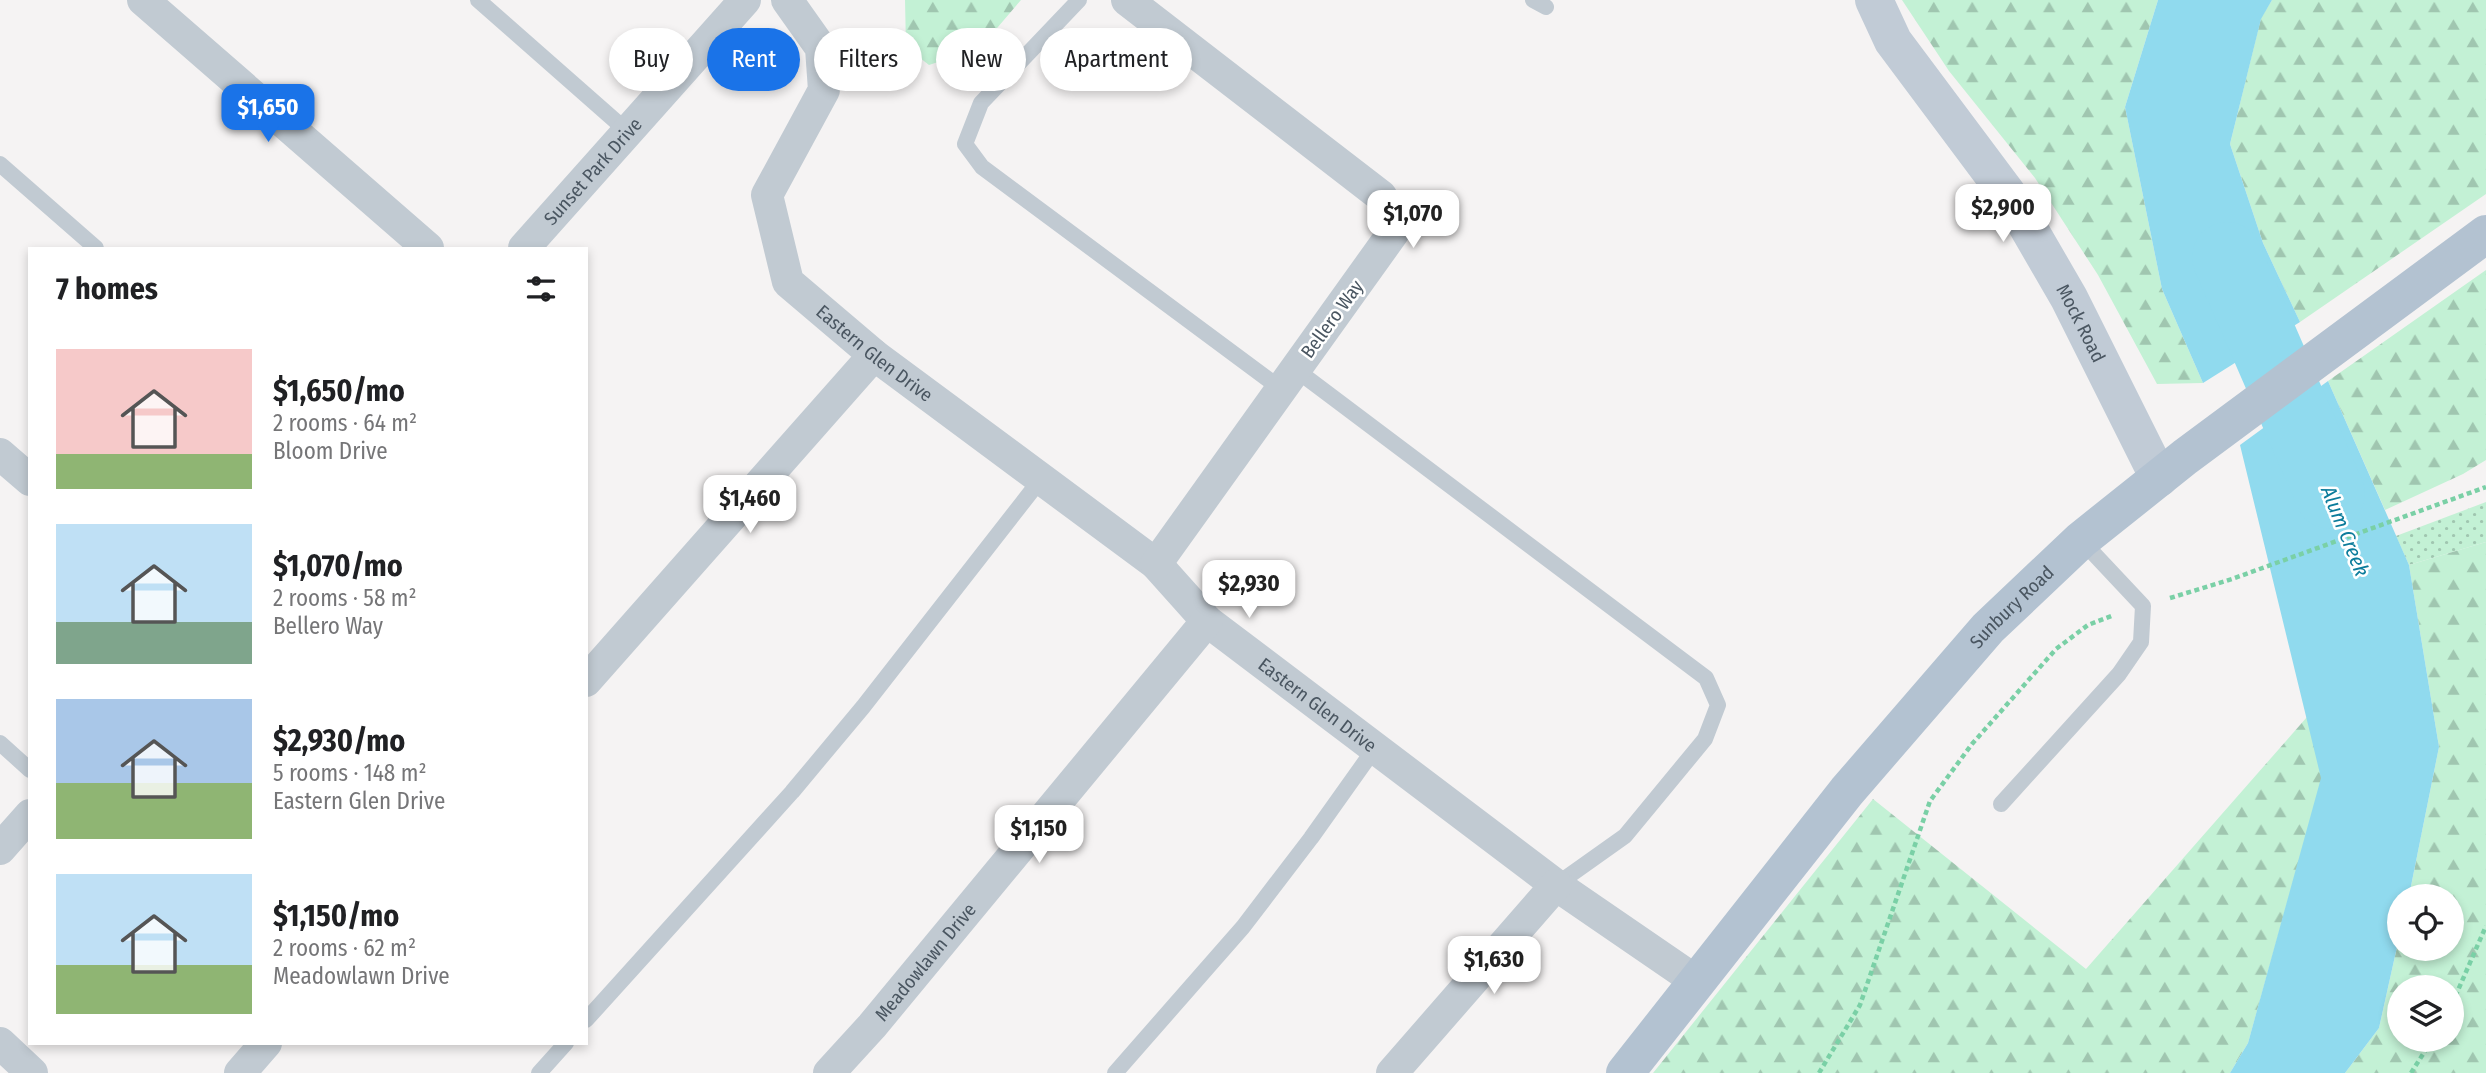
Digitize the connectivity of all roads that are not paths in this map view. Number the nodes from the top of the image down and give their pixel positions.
1 (143, 0) edge
2 (478, 0) edge
3 (745, 0) edge
4 (787, 0) edge
5 (1079, 0) edge
6 (1127, 0) edge
7 (1874, 0) edge
8 (628, 132) junction
9 (0, 164) edge
10 (2486, 234) edge
11 (95, 247) edge
12 (427, 247) edge
13 (525, 247) edge
14 (874, 355) junction
15 (1289, 379) junction
16 (0, 454) edge
17 (2172, 468) junction
18 (28, 478) edge
19 (1041, 479) junction
20 (2081, 540) junction
21 (1156, 564) junction
22 (1207, 621) junction
23 (588, 679) edge
24 (0, 743) edge
25 (1375, 748) junction
26 (28, 768) edge
27 (2000, 804) dead end
28 (28, 817) edge
29 (0, 849) edge
30 (1556, 885) junction
31 (1696, 981) junction
32 (588, 1018) edge
33 (0, 1043) edge
34 (264, 1045) edge
35 (564, 1045) edge
36 (32, 1073) edge
37 (240, 1073) edge
38 (539, 1073) edge
39 (829, 1073) edge
40 (1115, 1073) edge
41 (1392, 1073) edge
42 (1625, 1073) edge

1 - 12 street
2 - 8 lane
3 - 8 street, Sunset Park Drive
4 - 14 street, Eastern Glen Drive
5 - 15 lane
6 - 15 street, Bellero Way
7 - 17 main road, Mock Road
8 - 13 street, Sunset Park Drive
9 - 11 lane
10 - 17 main road, Sunbury Road
14 - 19 street, Eastern Glen Drive
14 - 23 street
15 - 21 street, Bellero Way
15 - 30 lane
16 - 18 street
17 - 20 main road, Sunbury Road
19 - 21 street, Eastern Glen Drive
19 - 32 lane
20 - 27 lane
20 - 31 main road, Sunbury Road
21 - 22 street, Eastern Glen Drive
22 - 25 street, Eastern Glen Drive
22 - 39 street, Meadowlawn Drive
24 - 26 lane
25 - 30 street, Eastern Glen Drive
25 - 40 lane
28 - 29 street
30 - 31 street, Eastern Glen Drive
30 - 41 street
31 - 42 main road, Sunbury Road
33 - 36 street
34 - 37 street
35 - 38 lane

